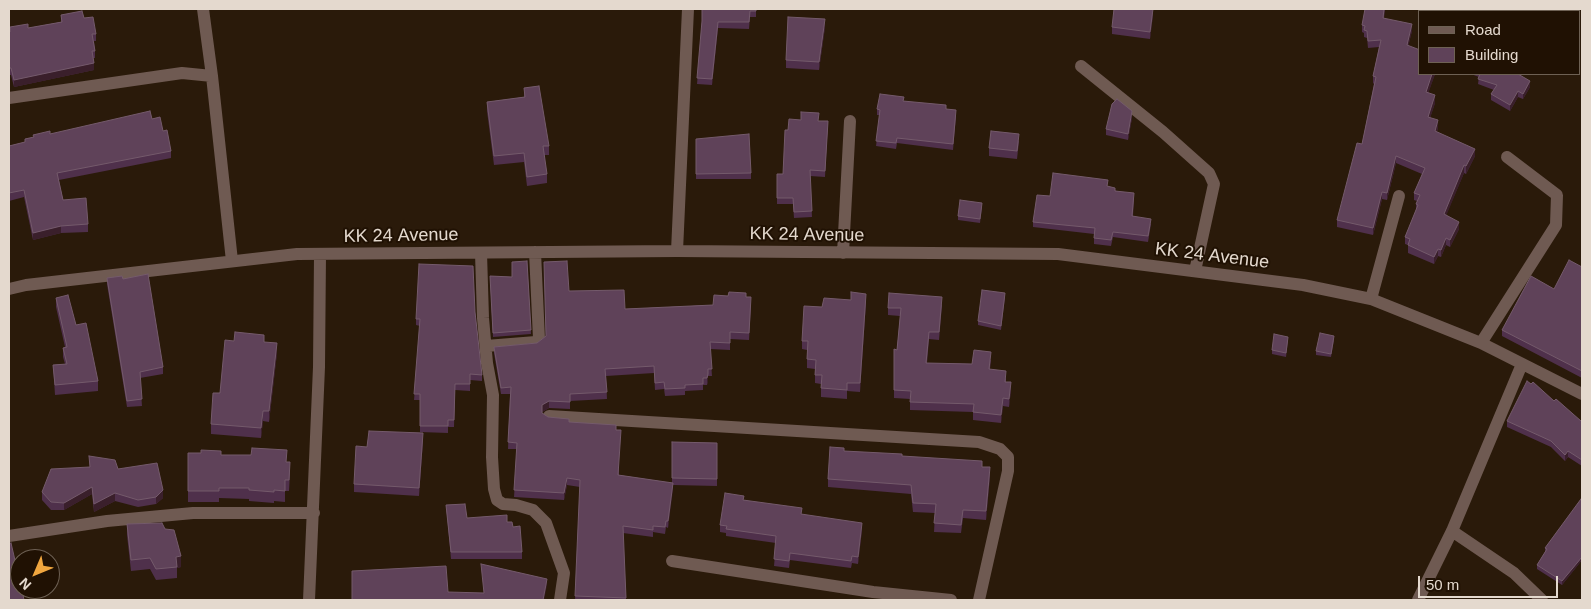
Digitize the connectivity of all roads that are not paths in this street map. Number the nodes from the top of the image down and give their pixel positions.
1 (202, 9) edge
2 (688, 9) edge
3 (1081, 66) dead end
4 (212, 76) junction
5 (9, 98) edge
6 (850, 121) dead end
7 (1507, 157) dead end
8 (1399, 196) dead end
9 (677, 251) junction
10 (535, 252) junction
11 (481, 253) junction
12 (843, 253) junction
13 (320, 255) junction
14 (232, 262) junction
15 (1195, 272) junction
16 (9, 289) edge
17 (1371, 299) junction
18 (1480, 343) junction
19 (486, 346) junction
20 (1522, 364) junction
21 (1582, 394) edge
22 (549, 416) edge
23 (314, 513) junction
24 (1452, 531) junction
25 (9, 536) edge
26 (672, 561) dead end
27 (309, 600) edge
28 (560, 600) edge
29 (952, 600) edge
30 (979, 600) edge
31 (1418, 600) edge
32 (1542, 600) edge

1 - 4 street
2 - 9 street
3 - 15 street
4 - 5 street
4 - 14 street
6 - 12 street
7 - 18 street
8 - 17 street
9 - 10 street, KK 24 Avenue
9 - 12 street, KK 24 Avenue
10 - 11 street, KK 24 Avenue
10 - 19 street
11 - 13 street, KK 24 Avenue
11 - 19 street
12 - 15 street, KK 24 Avenue
13 - 14 street, KK 24 Avenue
13 - 23 street
14 - 16 street, KK 24 Avenue
15 - 17 street, KK 24 Avenue
17 - 18 street, KK 24 Avenue
18 - 20 street, KK 24 Avenue
19 - 28 street
20 - 21 street, KK 24 Avenue
20 - 24 street
22 - 30 street
23 - 25 street
23 - 27 street
24 - 31 street
24 - 32 street
26 - 29 street

